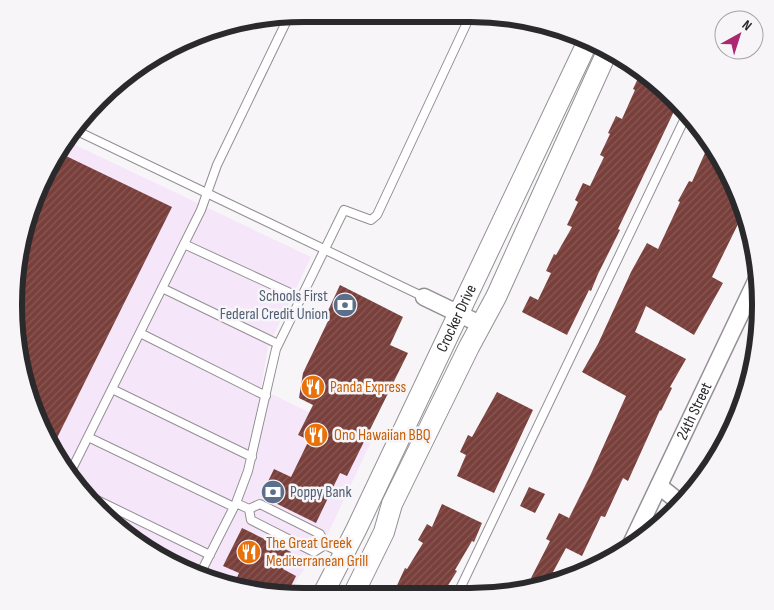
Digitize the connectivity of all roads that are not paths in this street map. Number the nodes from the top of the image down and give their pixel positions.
1 (468, 22) edge
2 (285, 23) edge
3 (585, 48) edge
4 (605, 57) edge
5 (683, 122) edge
6 (81, 133) edge
7 (206, 192) junction
8 (184, 244) junction
9 (325, 249) junction
10 (162, 288) junction
11 (751, 294) edge
12 (424, 297) joint
13 (301, 298) junction
14 (458, 314) junction
15 (480, 324) junction
16 (140, 333) junction
17 (278, 344) junction
18 (112, 389) junction
19 (266, 396) junction
20 (88, 437) junction
21 (252, 457) junction
22 (73, 466) edge
23 (659, 486) junction
24 (675, 498) edge
25 (103, 503) edge
26 (235, 505) junction
27 (249, 509) junction
28 (637, 532) edge
29 (325, 545) junction
30 (344, 554) junction
31 (210, 555) junction
32 (203, 568) edge
33 (326, 588) edge
34 (356, 588) edge
35 (460, 588) edge

1 - 9 lane
2 - 7 lane
3 - 14 street, Crocker Drive
4 - 15 street, Crocker Drive
5 - 35 lane
6 - 7 lane
7 - 8 lane
7 - 9 lane
8 - 10 lane
8 - 13 lane
9 - 12 lane
9 - 13 lane
10 - 16 lane
10 - 17 lane
11 - 23 street, 24th Street
12 - 14 street
13 - 17 lane
14 - 15 street
14 - 30 street, Crocker Drive
15 - 34 street, Crocker Drive
16 - 18 lane
16 - 19 lane
17 - 19 lane
18 - 20 lane
18 - 21 lane
19 - 21 lane
20 - 22 lane
20 - 26 lane
21 - 26 lane
23 - 24 street
23 - 28 street, 24th Street
25 - 31 lane
26 - 27 lane
26 - 31 lane
27 - 29 lane
27 - 29 lane
29 - 30 lane
30 - 33 street, Crocker Drive
31 - 32 lane

